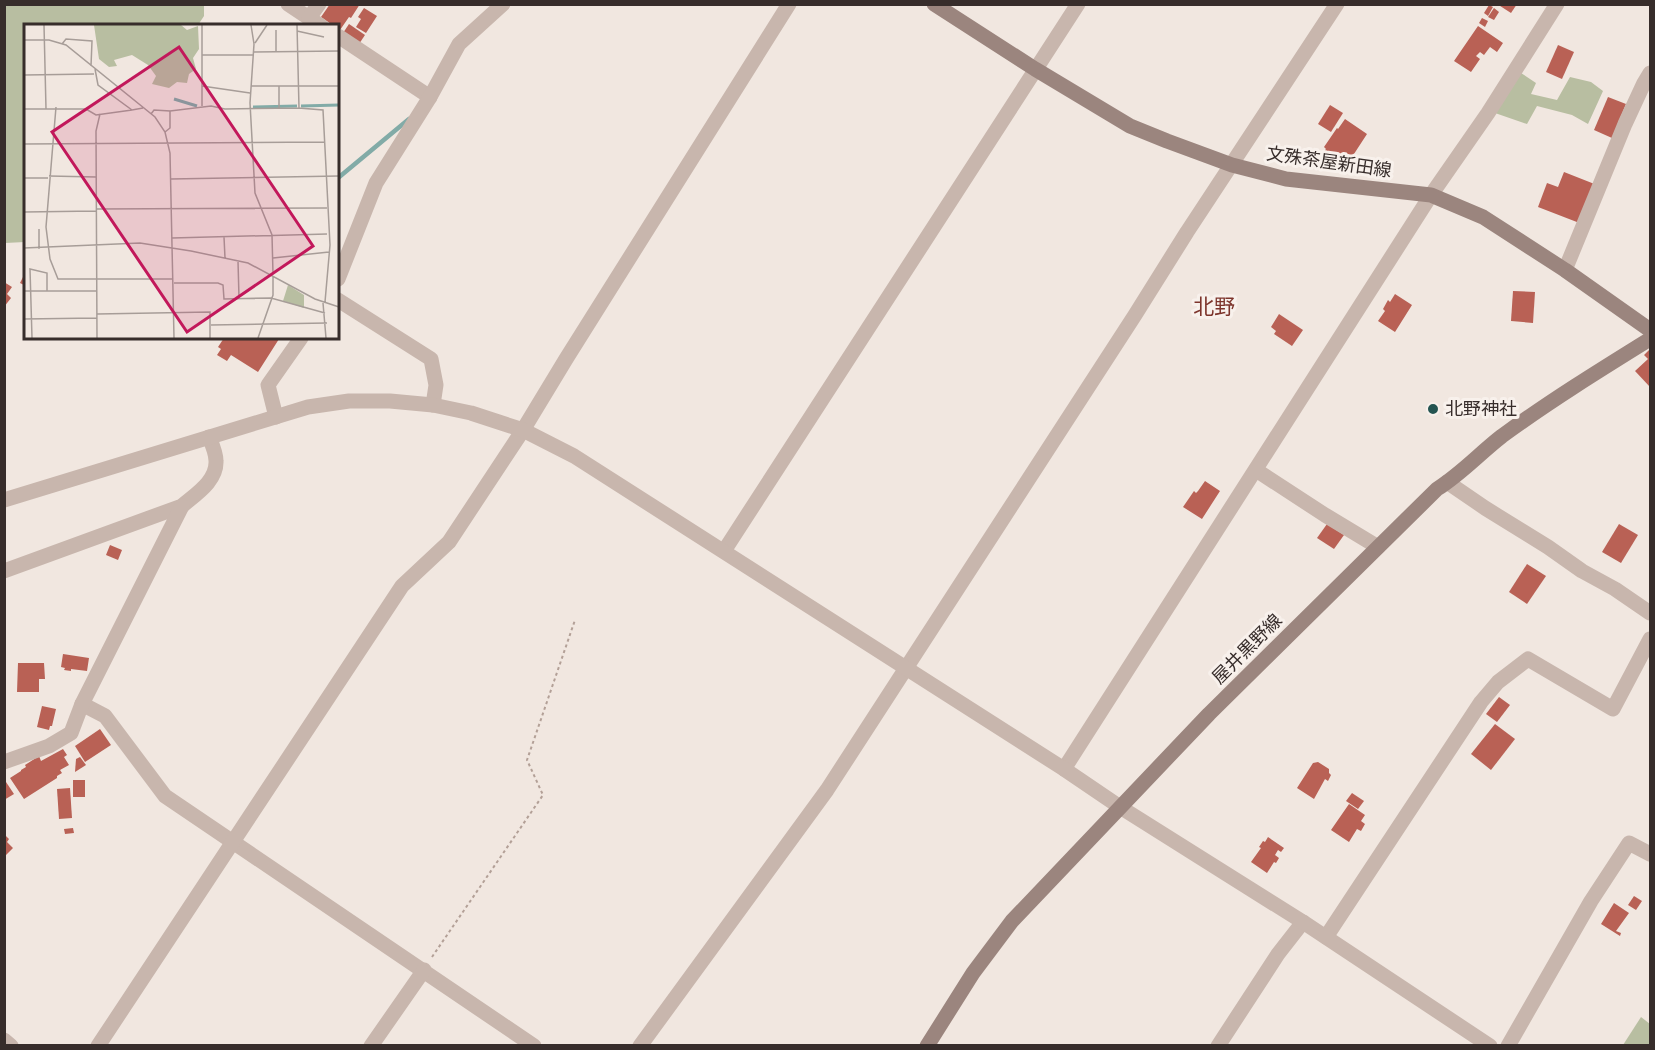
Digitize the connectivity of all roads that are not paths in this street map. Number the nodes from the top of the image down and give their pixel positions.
1 (288, 4) edge
2 (319, 4) edge
3 (503, 4) edge
4 (789, 4) edge
5 (934, 4) edge
6 (1078, 4) edge
7 (1337, 4) edge
8 (1557, 4) edge
9 (315, 22) edge
10 (339, 37) edge
11 (1035, 69) junction
12 (1650, 73) edge
13 (430, 97) junction
14 (1232, 165) junction
15 (1431, 195) junction
16 (1564, 270) junction
17 (339, 276) edge
18 (339, 301) edge
19 (1650, 330) edge
20 (300, 339) edge
21 (1650, 339) edge
22 (434, 405) junction
23 (276, 417) junction
24 (523, 430) junction
25 (209, 437) junction
26 (1256, 470) junction
27 (1447, 482) junction
28 (4, 500) edge
29 (182, 506) junction
30 (1378, 547) junction
31 (724, 551) junction
32 (4, 571) edge
33 (1650, 613) edge
34 (1650, 639) edge
35 (907, 668) junction
36 (82, 704) junction
37 (4, 762) edge
38 (1064, 769) junction
39 (1120, 807) junction
40 (233, 842) junction
41 (1650, 854) edge
42 (1303, 922) junction
43 (1326, 937) junction
44 (424, 970) junction
45 (4, 1040) edge
46 (11, 1046) edge
47 (98, 1046) edge
48 (371, 1046) edge
49 (534, 1046) edge
50 (640, 1046) edge
51 (927, 1046) edge
52 (1218, 1046) edge
53 (1490, 1046) edge
54 (1508, 1046) edge

1 - 9 street
2 - 9 street
3 - 13 street
4 - 24 street
5 - 11 main road, 文殊茶屋新田線
6 - 11 street
7 - 14 street
8 - 15 street
10 - 13 street
11 - 14 main road, 文殊茶屋新田線
11 - 31 street
12 - 16 street
13 - 17 street
14 - 15 main road, 文殊茶屋新田線
14 - 35 street
15 - 16 main road, 文殊茶屋新田線
15 - 26 street
16 - 19 main road, 文殊茶屋新田線
18 - 22 street
20 - 23 street
21 - 27 main road, 屋井黒野線
22 - 23 street
22 - 24 street
23 - 25 street
24 - 31 street
24 - 40 street
25 - 28 street
25 - 29 street
26 - 30 street
26 - 38 street
27 - 30 main road, 屋井黒野線
27 - 33 street
29 - 32 street
29 - 36 street
30 - 39 main road, 屋井黒野線
31 - 35 street
34 - 43 street
35 - 38 street
35 - 50 street
36 - 37 street
36 - 40 street
38 - 39 street
39 - 42 street
39 - 51 main road, 屋井黒野線
40 - 44 street
40 - 47 street
41 - 54 street
42 - 43 street
42 - 52 street
43 - 53 street
44 - 48 street
44 - 49 street
45 - 46 street

